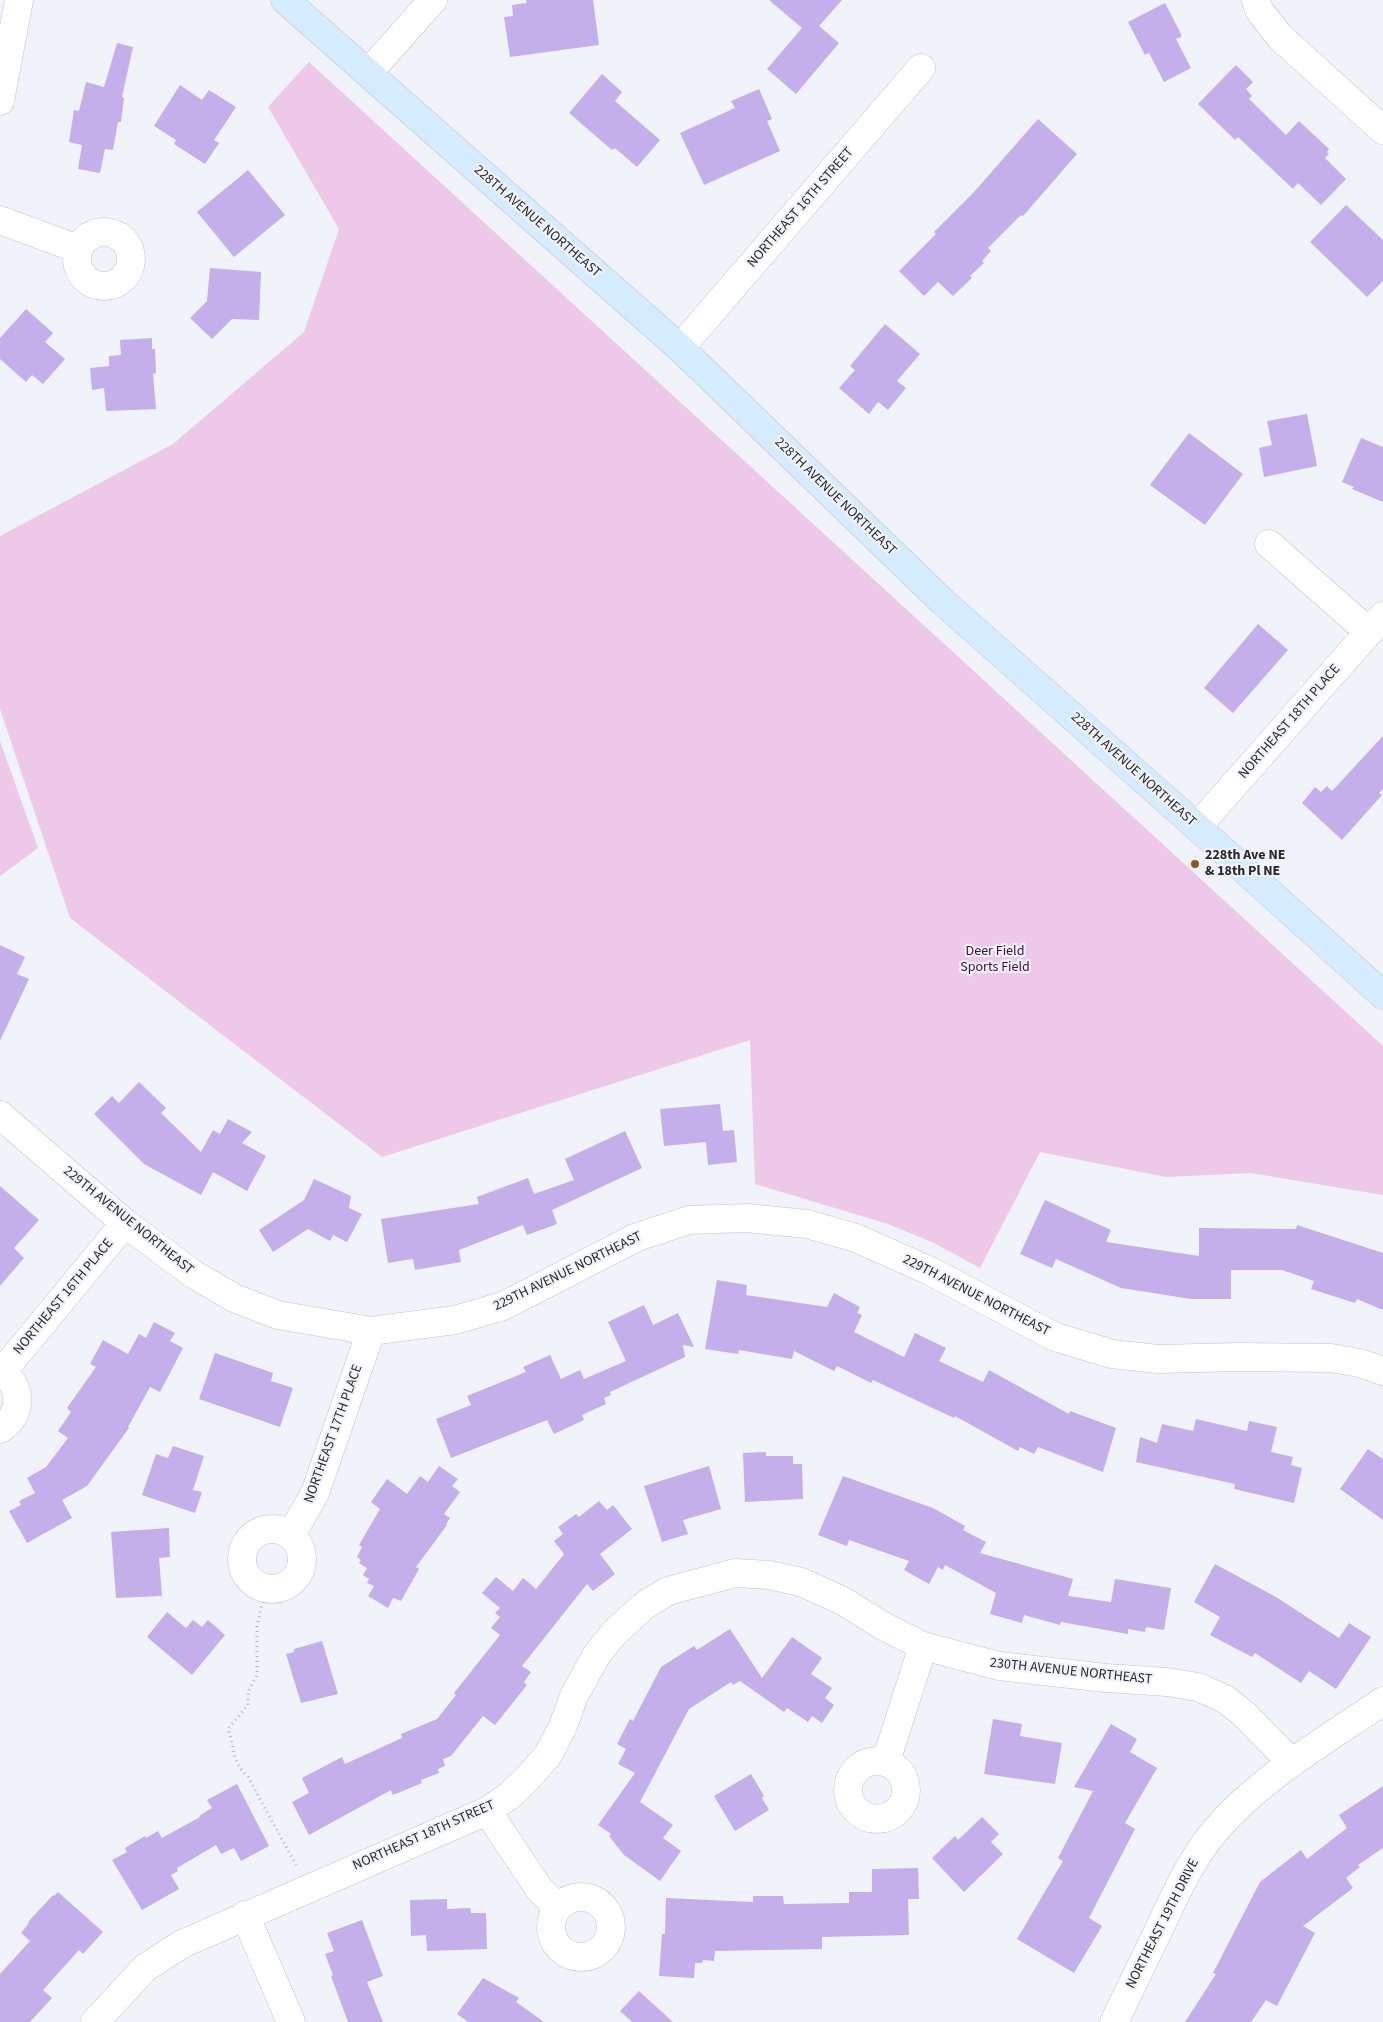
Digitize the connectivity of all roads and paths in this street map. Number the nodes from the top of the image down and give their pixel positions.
1 (19, 0) edge
2 (285, 0) edge
3 (433, 0) edge
4 (1256, 0) edge
5 (921, 68) dead end
6 (368, 73) junction
7 (0, 101) edge
8 (1383, 130) edge
9 (0, 220) edge
10 (78, 249) dead end
11 (680, 348) junction
12 (1269, 544) dead end
13 (1376, 624) edge
14 (1197, 827) junction
15 (1383, 996) edge
16 (0, 1115) edge
17 (125, 1223) junction
18 (371, 1331) junction
19 (1383, 1371) edge
20 (1, 1372) edge
21 (0, 1429) edge
22 (291, 1535) junction
23 (690, 1584) joint
24 (266, 1588) junction
25 (923, 1646) junction
26 (1383, 1701) edge
27 (886, 1761) dead end
28 (1292, 1763) junction
29 (487, 1811) junction
30 (309, 1887) junction
31 (558, 1907) dead end
32 (245, 1915) junction
33 (95, 2022) edge
34 (291, 2022) edge
35 (1114, 2022) edge

1 - 7 street
2 - 6 main road, 228TH AVENUE NORTHEAST
3 - 6 street
4 - 8 street
5 - 11 street, NORTHEAST 16TH STREET
6 - 11 main road, 228TH AVENUE NORTHEAST
9 - 10 street
11 - 14 main road, 228TH AVENUE NORTHEAST
12 - 13 street
13 - 14 street, NORTHEAST 18TH PLACE
14 - 15 main road, 228TH AVENUE NORTHEAST
16 - 17 street, 229TH AVENUE NORTHEAST
17 - 18 street, 229TH AVENUE NORTHEAST
17 - 20 street, NORTHEAST 16TH PLACE
18 - 19 street, 229TH AVENUE NORTHEAST
18 - 22 street, NORTHEAST 17TH PLACE
20 - 21 street, NORTHEAST 16TH PLACE
22 - 24 street
22 - 24 street
23 - 25 street, 230TH AVENUE NORTHEAST
23 - 29 street, NORTHEAST 18TH STREET
24 - 30 path
25 - 27 street
25 - 28 street, 230TH AVENUE NORTHEAST
26 - 28 street, NORTHEAST 19TH DRIVE
28 - 35 street, NORTHEAST 19TH DRIVE
29 - 30 street, NORTHEAST 18TH STREET
29 - 31 street
30 - 32 street, NORTHEAST 18TH STREET
32 - 33 street, NORTHEAST 18TH STREET
32 - 34 street

